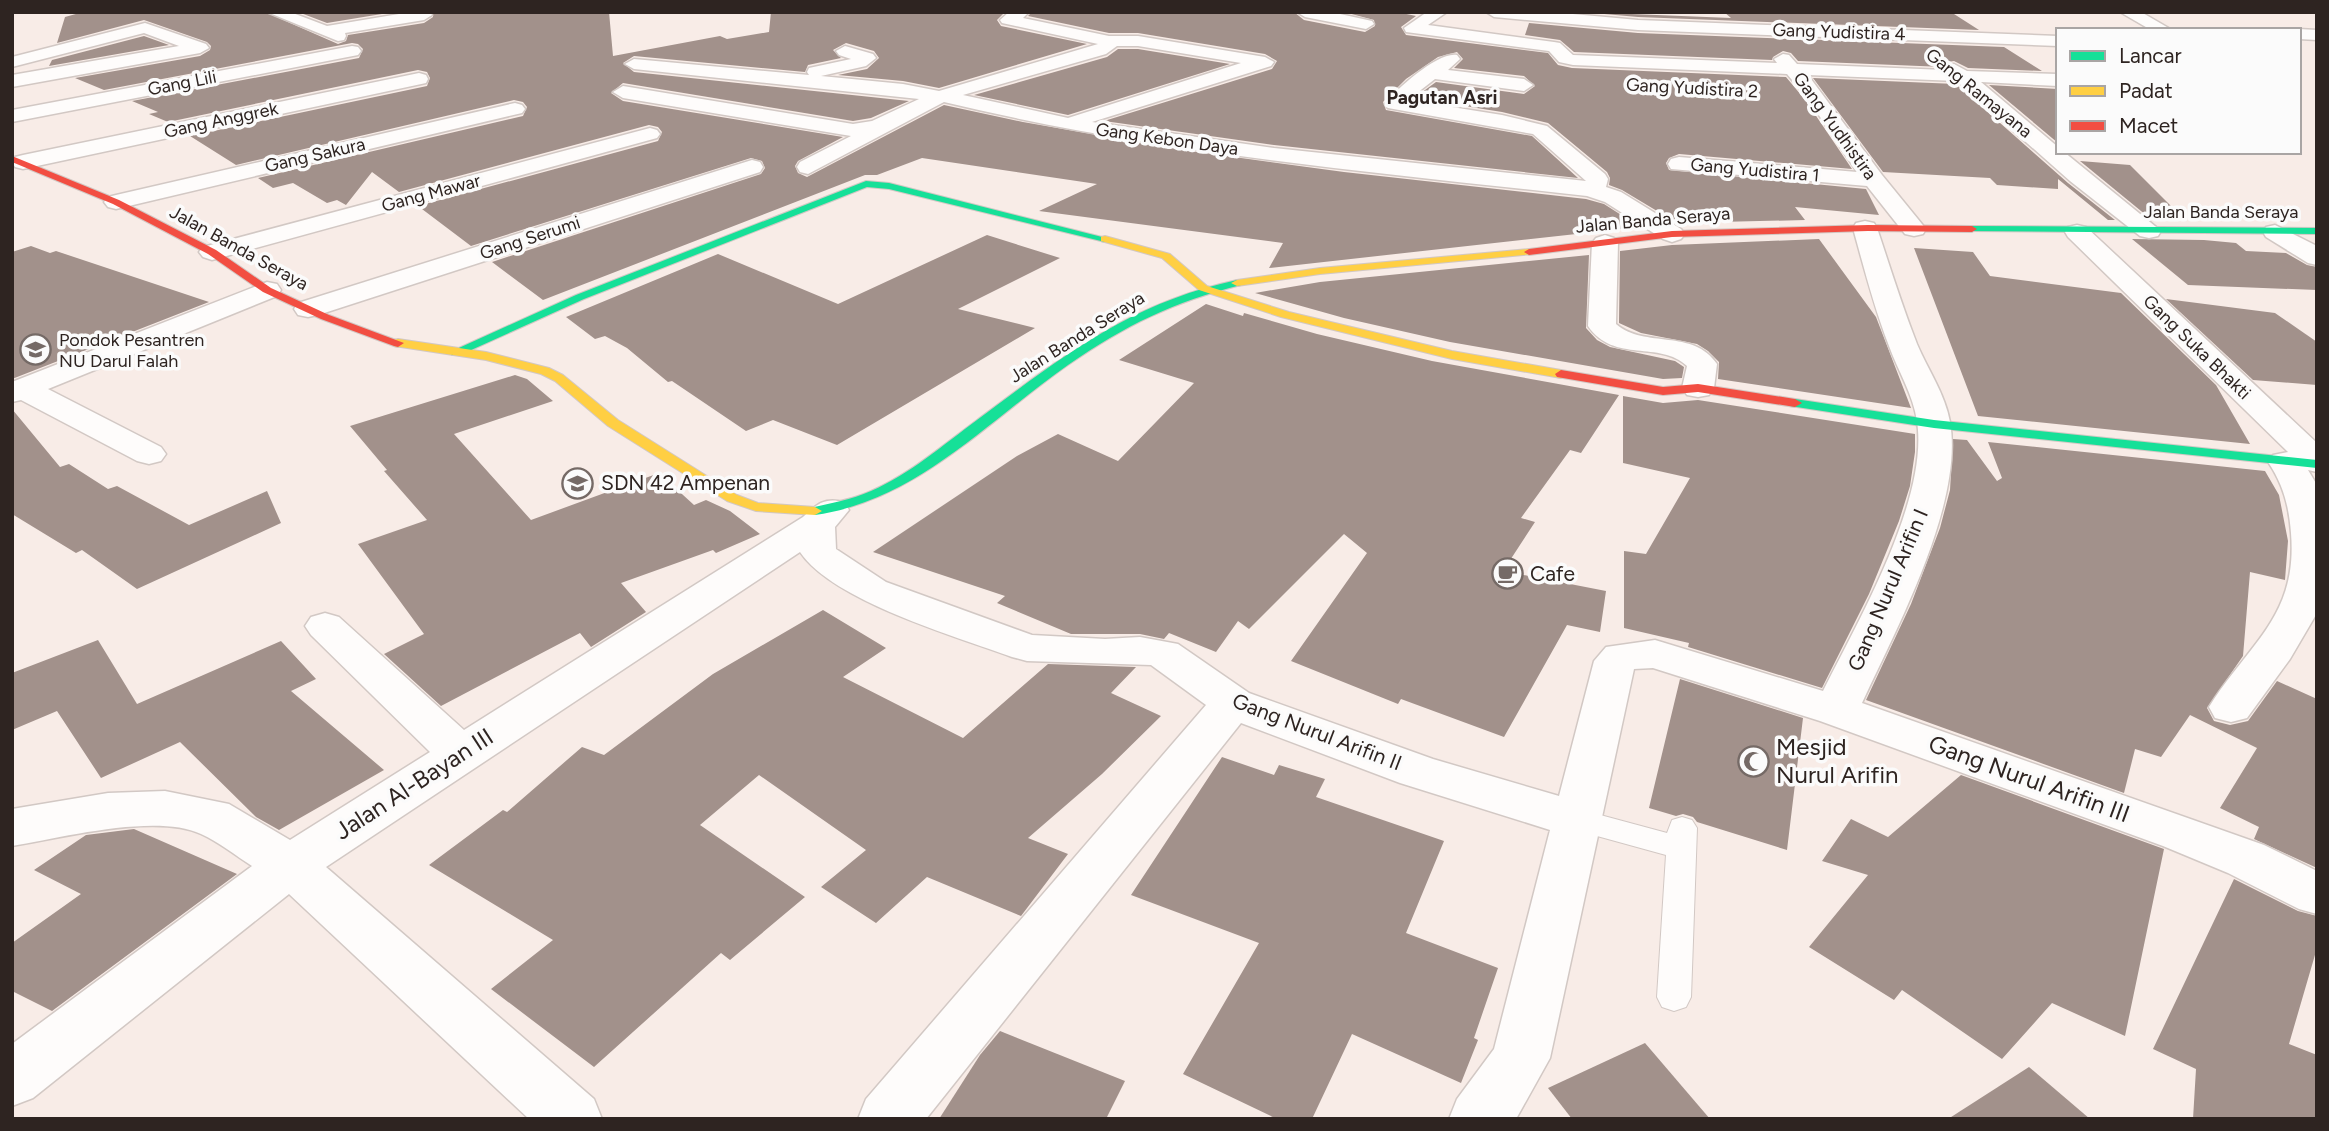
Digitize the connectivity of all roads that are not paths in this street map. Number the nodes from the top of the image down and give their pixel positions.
1 (275, 12) edge
2 (1021, 12) edge
3 (1305, 12) edge
4 (1410, 12) edge
5 (1494, 12) edge
6 (2128, 12) edge
7 (427, 16) edge
8 (1432, 16) edge
9 (1937, 18) dead end
10 (1366, 24) dead end
11 (2160, 28) edge
12 (1750, 29) junction
13 (1905, 35) junction
14 (1966, 37) junction
15 (1108, 41) junction
16 (2056, 41) edge
17 (352, 51) dead end
18 (845, 51) dead end
19 (1451, 59) dead end
20 (12, 62) edge
21 (634, 64) dead end
22 (1794, 69) junction
23 (1431, 73) junction
24 (1962, 75) junction
25 (419, 79) dead end
26 (790, 79) junction
27 (2056, 80) edge
28 (12, 81) edge
29 (1524, 85) dead end
30 (623, 92) dead end
31 (1787, 93) dead end
32 (1815, 95) junction
33 (944, 96) junction
34 (515, 108) dead end
35 (12, 116) edge
36 (1065, 124) junction
37 (877, 127) junction
38 (2024, 129) junction
39 (2056, 131) edge
40 (650, 134) dead end
41 (17, 160) edge
42 (1679, 164) dead end
43 (752, 167) dead end
44 (808, 167) dead end
45 (48, 175) junction
46 (1874, 180) junction
47 (12, 186) edge
48 (1590, 189) junction
49 (116, 202) junction
50 (1865, 228) junction
51 (1914, 229) junction
52 (2149, 231) junction
53 (2077, 232) junction
54 (2275, 232) junction
55 (2317, 232) edge
56 (1672, 234) junction
57 (1605, 243) junction
58 (212, 252) junction
59 (2317, 257) edge
60 (1203, 288) junction
61 (267, 290) junction
62 (308, 309) junction
63 (456, 352) junction
64 (1698, 388) junction
65 (18, 391) edge
66 (1934, 424) junction
67 (149, 454) dead end
68 (2306, 463) edge
69 (824, 517) junction
70 (325, 626) dead end
71 (1233, 703) junction
72 (2231, 708) dead end
73 (1836, 710) junction
74 (461, 754) junction
75 (1578, 820) junction
76 (12, 828) edge
77 (290, 865) junction
78 (2317, 894) edge
79 (1674, 997) dead end
80 (12, 1079) edge
81 (572, 1119) edge
82 (888, 1119) edge
83 (1479, 1119) edge

1 - 7 street
2 - 15 street
3 - 10 street
4 - 8 street
5 - 12 street, Gang Yudistira 4
6 - 11 street
8 - 22 street
9 - 14 street
12 - 13 street, Gang Yudistira 4
12 - 22 street, Gang Yudhistira
13 - 14 street, Gang Yudistira 4
13 - 24 street, Gang Ramayana
14 - 16 street, Gang Yudistira 4
15 - 33 street
15 - 36 street
17 - 35 street, Gang Lili
18 - 26 street
19 - 23 street
20 - 28 street
21 - 26 street, Gang Kebon Daya
22 - 24 street
22 - 32 street, Gang Yudhistira
23 - 29 street
23 - 48 street
24 - 27 street
24 - 38 street, Gang Ramayana
25 - 41 street, Gang Anggrek
26 - 33 street, Gang Kebon Daya
30 - 37 street
31 - 32 street, Gang Yudistira 2
32 - 46 street, Gang Yudhistira
33 - 36 street, Gang Kebon Daya
33 - 37 street
34 - 49 street, Gang Sakura
36 - 48 street, Gang Kebon Daya
37 - 44 street
38 - 39 street
38 - 52 street, Gang Ramayana
40 - 58 street, Gang Mawar
41 - 45 street, Jalan Banda Seraya
42 - 46 street, Gang Yudistira 1
43 - 62 street, Gang Serumi
45 - 47 street
45 - 49 street, Jalan Banda Seraya
46 - 51 street, Gang Yudhistira
48 - 56 street, Gang Kebon Daya
49 - 58 street, Jalan Banda Seraya
50 - 51 street, Jalan Banda Seraya
50 - 56 street, Jalan Banda Seraya
50 - 66 street, Gang Nurul Arifin I
51 - 53 street, Jalan Banda Seraya
52 - 53 street, Jalan Banda Seraya
52 - 54 street, Jalan Banda Seraya
53 - 68 street, Gang Suka Bhakti
54 - 55 street, Jalan Banda Seraya
54 - 59 street
56 - 57 street, Jalan Banda Seraya
57 - 60 street, Jalan Banda Seraya
57 - 64 street
58 - 61 street, Jalan Banda Seraya
60 - 63 street
60 - 64 street
60 - 69 street, Jalan Banda Seraya
61 - 62 street, Jalan Banda Seraya
61 - 65 street
62 - 63 street, Jalan Banda Seraya
63 - 69 street, Jalan Banda Seraya
64 - 66 street
65 - 67 street
66 - 68 street
66 - 73 street, Gang Nurul Arifin I
68 - 72 street, Gang Suka Bhakti
69 - 71 street, Gang Nurul Arifin II
69 - 74 street, Jalan Al-Bayan III
70 - 74 street
71 - 75 street, Gang Nurul Arifin II
71 - 82 street
73 - 75 street, Gang Nurul Arifin III
73 - 78 street, Gang Nurul Arifin III
74 - 77 street, Jalan Al-Bayan III
75 - 79 lane
75 - 83 street
76 - 77 street
77 - 80 street, Jalan Al-Bayan III
77 - 81 street

